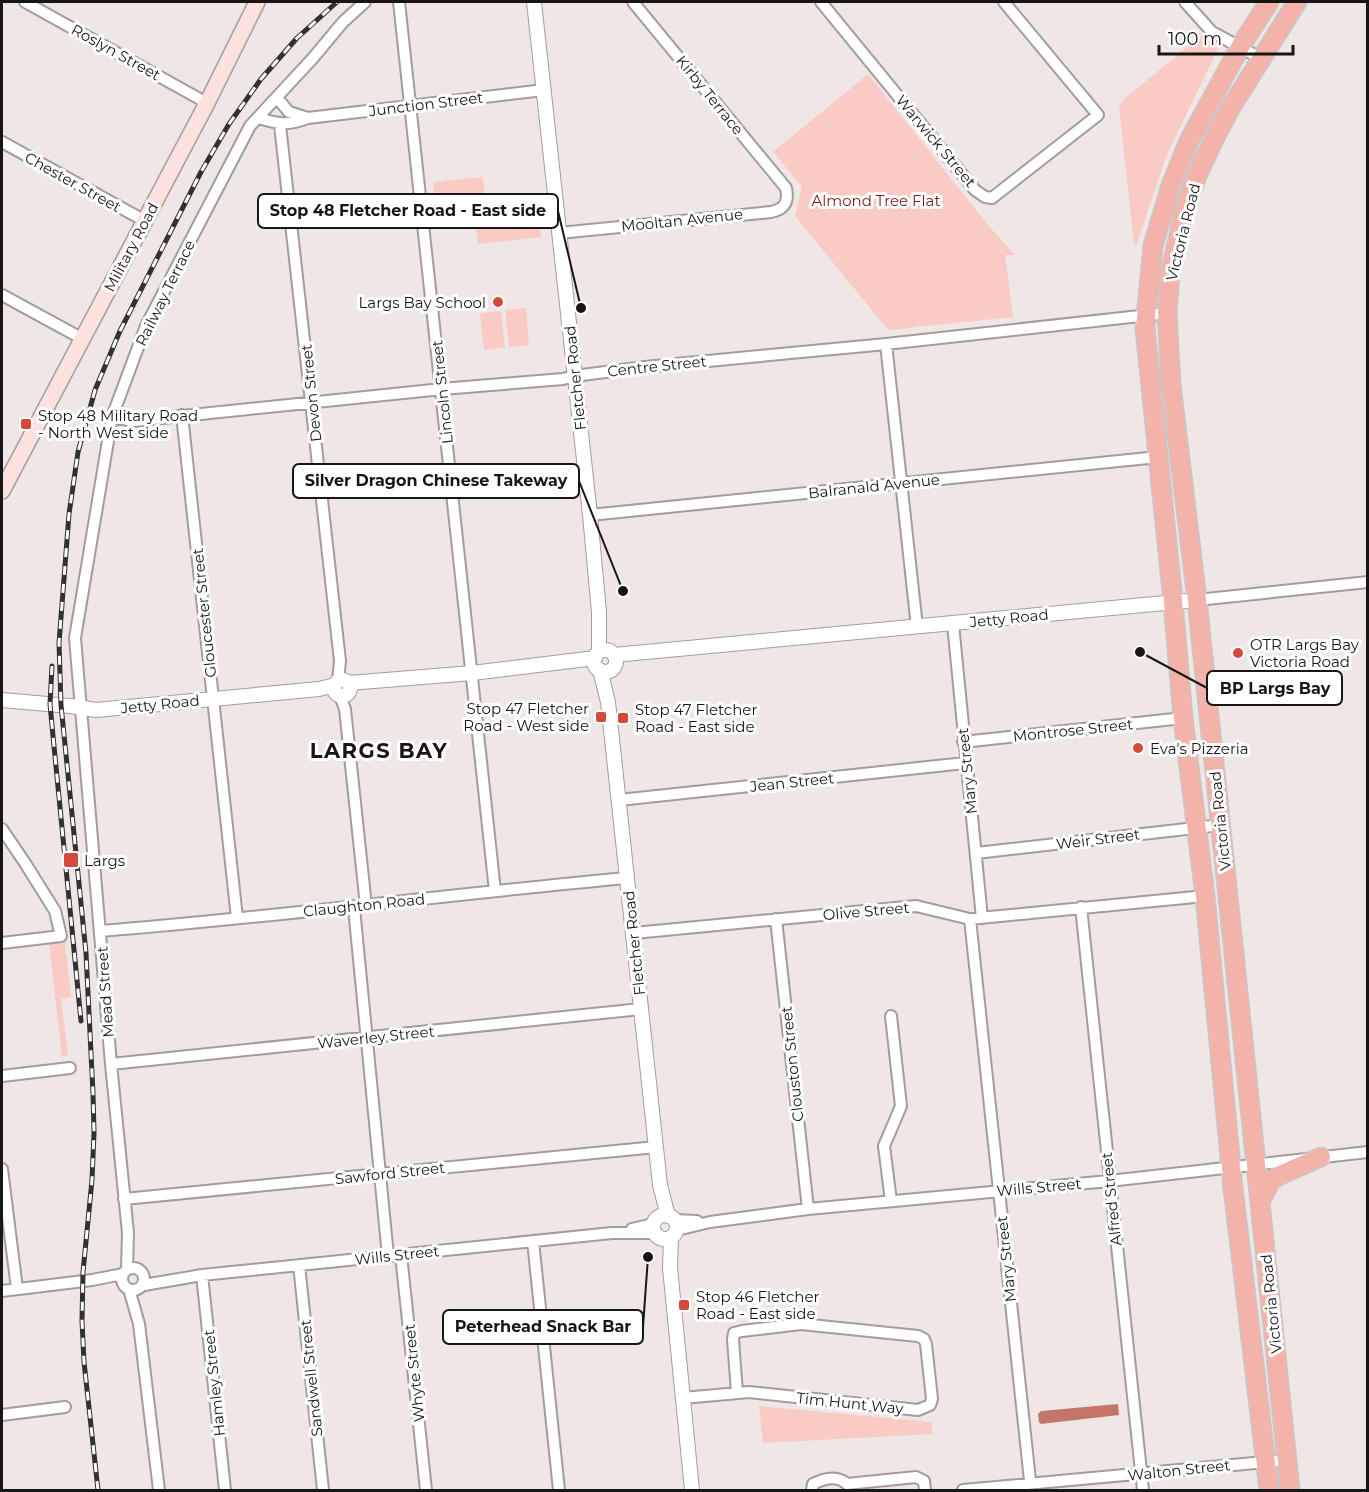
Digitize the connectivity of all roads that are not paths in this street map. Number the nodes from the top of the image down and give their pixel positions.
1 (25, 2) edge
2 (257, 2) edge
3 (365, 2) edge
4 (399, 2) edge
5 (534, 2) edge
6 (633, 2) edge
7 (821, 2) edge
8 (1004, 2) edge
9 (1185, 2) edge
10 (1269, 2) edge
11 (1297, 2) edge
12 (1240, 47) junction
13 (1262, 59) junction
14 (544, 90) junction
15 (277, 98) junction
16 (207, 103) junction
17 (410, 105) junction
18 (258, 118) junction
19 (308, 118) junction
20 (280, 125) junction
21 (2, 142) edge
22 (786, 188) joint
23 (145, 221) junction
24 (559, 233) junction
25 (2, 295) edge
26 (1167, 313) junction
27 (1146, 315) junction
28 (81, 338) junction
29 (886, 344) junction
30 (574, 376) junction
31 (442, 388) junction
32 (312, 402) junction
33 (182, 415) junction
34 (112, 417) junction
35 (1158, 457) junction
36 (901, 484) junction
37 (2, 491) edge
38 (590, 515) junction
39 (1368, 582) edge
40 (1197, 600) junction
41 (1173, 601) junction
42 (953, 624) junction
43 (917, 627) junction
44 (605, 661) junction
45 (472, 673) junction
46 (343, 690) junction
47 (214, 698) junction
48 (2, 700) edge
49 (81, 708) junction
50 (1183, 718) junction
51 (963, 742) junction
52 (965, 764) junction
53 (619, 800) junction
54 (1221, 825) junction
55 (1195, 827) junction
56 (2, 830) edge
57 (976, 853) junction
58 (627, 878) junction
59 (495, 891) junction
60 (1204, 896) junction
61 (366, 906) junction
62 (1081, 907) junction
63 (354, 908) junction
64 (237, 918) junction
65 (982, 918) junction
66 (776, 919) junction
67 (970, 919) junction
68 (101, 931) junction
69 (634, 933) junction
70 (2, 943) edge
71 (641, 1009) junction
72 (891, 1016) dead end
73 (367, 1038) junction
74 (111, 1064) junction
75 (70, 1068) dead end
76 (2, 1076) edge
77 (656, 1147) junction
78 (1368, 1152) edge
79 (1321, 1157) junction
80 (1256, 1164) junction
81 (1231, 1166) junction
82 (2, 1169) edge
83 (380, 1174) junction
84 (1109, 1180) junction
85 (998, 1191) junction
86 (124, 1199) junction
87 (891, 1201) junction
88 (1260, 1202) junction
89 (808, 1209) junction
90 (665, 1227) junction
91 (533, 1241) junction
92 (401, 1255) junction
93 (388, 1256) junction
94 (300, 1265) junction
95 (202, 1275) junction
96 (134, 1279) junction
97 (17, 1289) junction
98 (2, 1291) edge
99 (737, 1393) junction
100 (683, 1398) junction
101 (65, 1407) dead end
102 (2, 1415) edge
103 (1287, 1460) junction
104 (1266, 1461) junction
105 (1141, 1474) junction
106 (813, 1487) edge
107 (1031, 1487) edge
108 (159, 1491) edge
109 (225, 1491) edge
110 (323, 1491) edge
111 (426, 1491) edge
112 (559, 1491) edge
113 (692, 1491) edge
114 (925, 1491) edge
115 (963, 1491) edge
116 (1143, 1491) edge
117 (1269, 1491) edge
118 (1290, 1491) edge

1 - 16 street, Roslyn Street
2 - 16 main road, Military Road
3 - 15 street, Railway Terrace
4 - 17 street, Lincoln Street
5 - 14 street, Fletcher Road
6 - 22 street, Kirby Terrace
7 - 8 street, Warwick Street
9 - 12 street
10 - 12 highway, Victoria Road
11 - 13 highway, Victoria Road
12 - 13 street
12 - 27 highway, Victoria Road
13 - 26 highway, Victoria Road
14 - 17 street, Junction Street
14 - 24 street, Fletcher Road
15 - 18 street, Railway Terrace
15 - 19 street
16 - 23 main road, Military Road
17 - 19 street, Junction Street
17 - 31 street, Lincoln Street
18 - 20 street
18 - 34 street, Railway Terrace
19 - 20 street, Junction Street
20 - 32 street, Devon Street
21 - 23 street, Chester Street
22 - 24 street, Mooltan Avenue
23 - 28 main road, Military Road
24 - 30 street, Fletcher Road
25 - 28 street
26 - 27 street, Centre Street
26 - 40 highway, Victoria Road
27 - 29 street, Centre Street
27 - 35 highway, Victoria Road
28 - 37 main road, Military Road
29 - 30 street, Centre Street
29 - 36 street
30 - 31 street, Centre Street
30 - 38 street, Fletcher Road
31 - 32 street, Centre Street
31 - 45 street, Lincoln Street
32 - 33 street, Centre Street
32 - 46 street, Devon Street
33 - 34 street, Centre Street
33 - 47 street, Gloucester Street
34 - 49 street, Railway Terrace
35 - 36 street, Balranald Avenue
35 - 41 highway, Victoria Road
36 - 38 street, Balranald Avenue
36 - 43 street
38 - 44 street, Fletcher Road
39 - 40 street, Jetty Road
40 - 41 street, Jetty Road
40 - 54 highway, Victoria Road
41 - 42 street, Jetty Road
41 - 50 highway, Victoria Road
42 - 43 street, Jetty Road
42 - 51 street, Mary Street
43 - 44 street, Jetty Road
44 - 45 street, Jetty Road
44 - 53 street, Fletcher Road
45 - 46 street, Jetty Road
45 - 59 street, Lincoln Street
46 - 47 street, Jetty Road
46 - 61 street, Devon Street
47 - 49 street, Jetty Road
47 - 64 street, Gloucester Street
48 - 49 street, Jetty Road
49 - 68 street, Mead Street
50 - 51 street, Montrose Street
50 - 55 highway, Victoria Road
51 - 52 street, Mary Street
52 - 53 street, Jean Street
52 - 57 street, Mary Street
53 - 58 street, Fletcher Road
54 - 55 street, Weir Street
54 - 80 highway, Victoria Road
55 - 57 street, Weir Street
55 - 60 highway, Victoria Road
56 - 70 street
57 - 65 street, Mary Street
58 - 59 street, Claughton Road
58 - 69 street, Fletcher Road
59 - 61 street, Claughton Road
60 - 62 street, Olive Street
60 - 81 highway, Victoria Road
61 - 63 street, Claughton Road
62 - 65 street, Olive Street
62 - 84 street, Alfred Street
63 - 64 street, Claughton Road
63 - 73 street
64 - 68 street, Claughton Road
65 - 67 street, Olive Street
66 - 67 street, Olive Street
66 - 69 street, Olive Street
66 - 89 street, Clouston Street
67 - 85 street, Mary Street
68 - 74 street, Mead Street
69 - 71 street, Fletcher Road
71 - 73 street, Waverley Street
71 - 77 street, Fletcher Road
72 - 87 street
73 - 74 street, Waverley Street
73 - 83 street
74 - 86 street, Mead Street
75 - 76 street
77 - 83 street, Sawford Street
77 - 90 street, Fletcher Road
78 - 79 street, Wills Street
79 - 80 street, Wills Street
79 - 88 highway
80 - 81 street, Wills Street
80 - 88 highway, Victoria Road
81 - 84 street, Wills Street
81 - 104 highway, Victoria Road
82 - 97 street
83 - 86 street, Sawford Street
83 - 93 street
84 - 85 street, Wills Street
84 - 105 street, Alfred Street
85 - 87 street, Wills Street
85 - 107 street, Mary Street
86 - 96 street, Mead Street
87 - 89 street, Wills Street
88 - 103 highway, Victoria Road
89 - 90 street, Wills Street
90 - 91 street, Wills Street
90 - 100 street, Fletcher Road
91 - 92 street, Wills Street
91 - 112 street
92 - 93 street, Wills Street
92 - 111 street, Whyte Street
93 - 94 street, Wills Street
94 - 95 street, Wills Street
94 - 110 street, Sandwell Street
95 - 96 street, Wills Street
95 - 109 street, Hamley Street
96 - 97 street, Wills Street
96 - 108 street, Mead Street
97 - 98 street, Wills Street
99 - 99 street, Tim Hunt Way
99 - 100 street, Tim Hunt Way
100 - 113 street, Fletcher Road
101 - 102 street
103 - 104 street, Walton Street
103 - 118 highway, Victoria Road
104 - 105 street, Walton Street
104 - 117 highway, Victoria Road
105 - 107 street, Walton Street
105 - 116 street, Alfred Street
106 - 114 street
107 - 115 street, Walton Street

